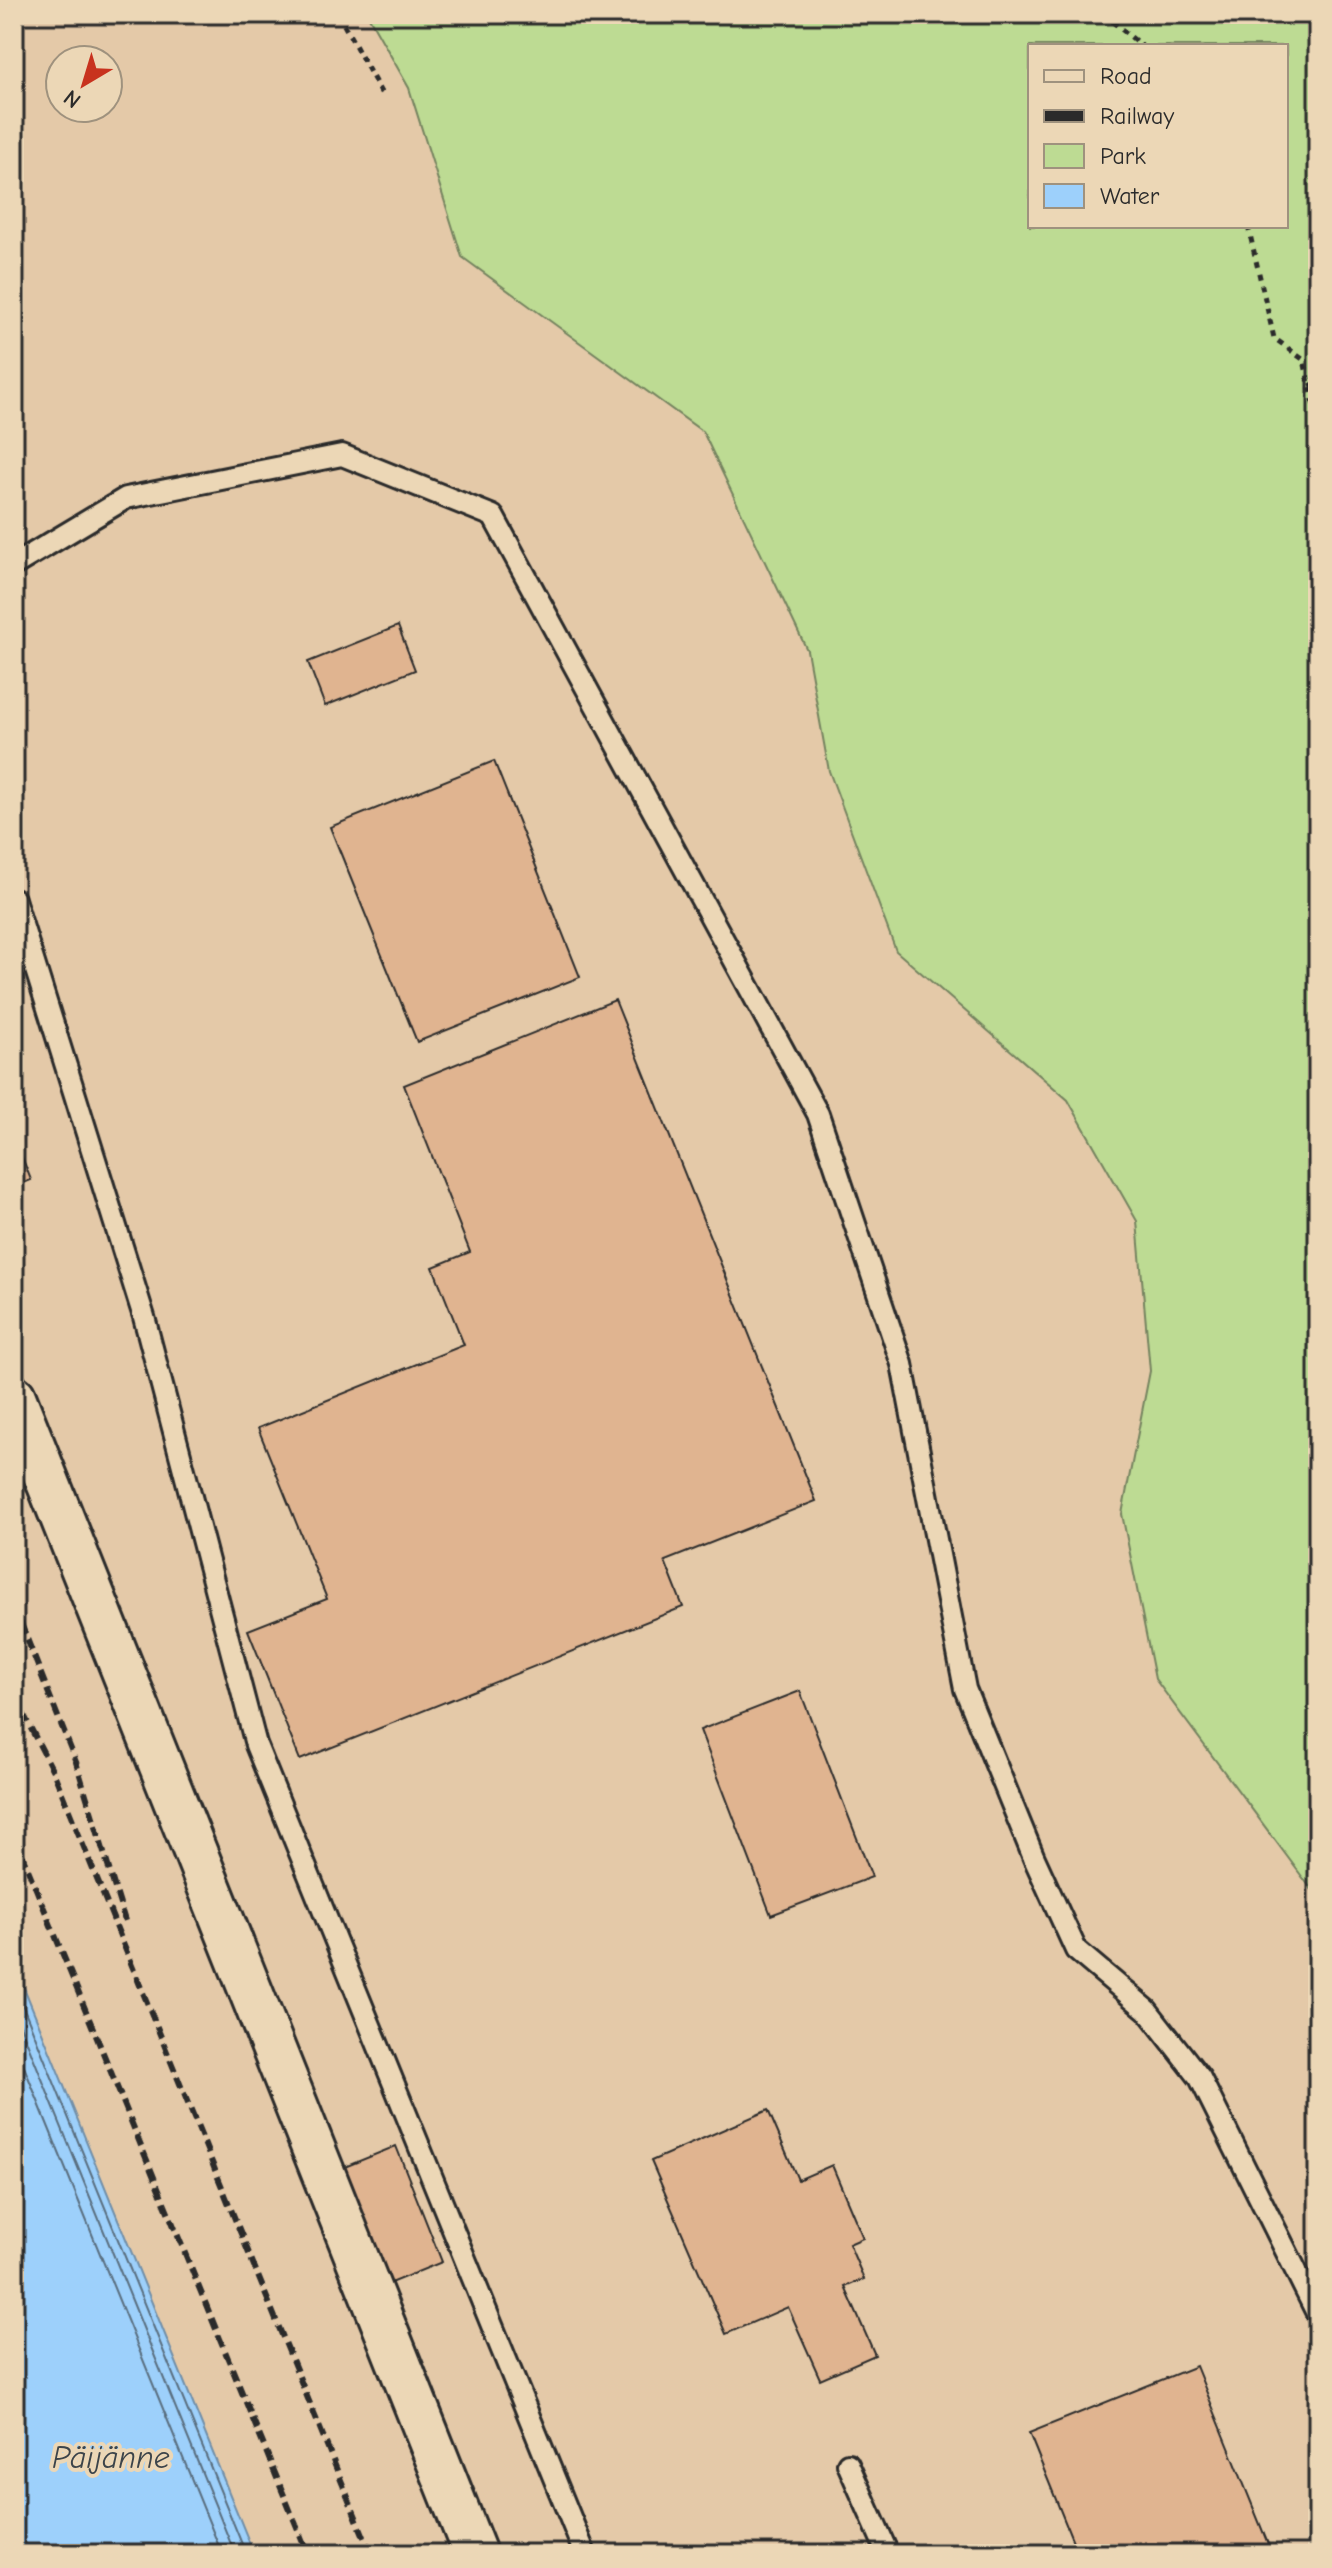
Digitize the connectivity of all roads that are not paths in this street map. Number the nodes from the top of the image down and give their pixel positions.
1 (14, 565) edge
2 (14, 899) edge
3 (14, 1397) edge
4 (1318, 2315) edge
5 (848, 2464) dead end
6 (475, 2554) edge
7 (585, 2554) edge
8 (888, 2554) edge

1 - 4 lane
2 - 7 lane
3 - 6 street
5 - 8 lane

